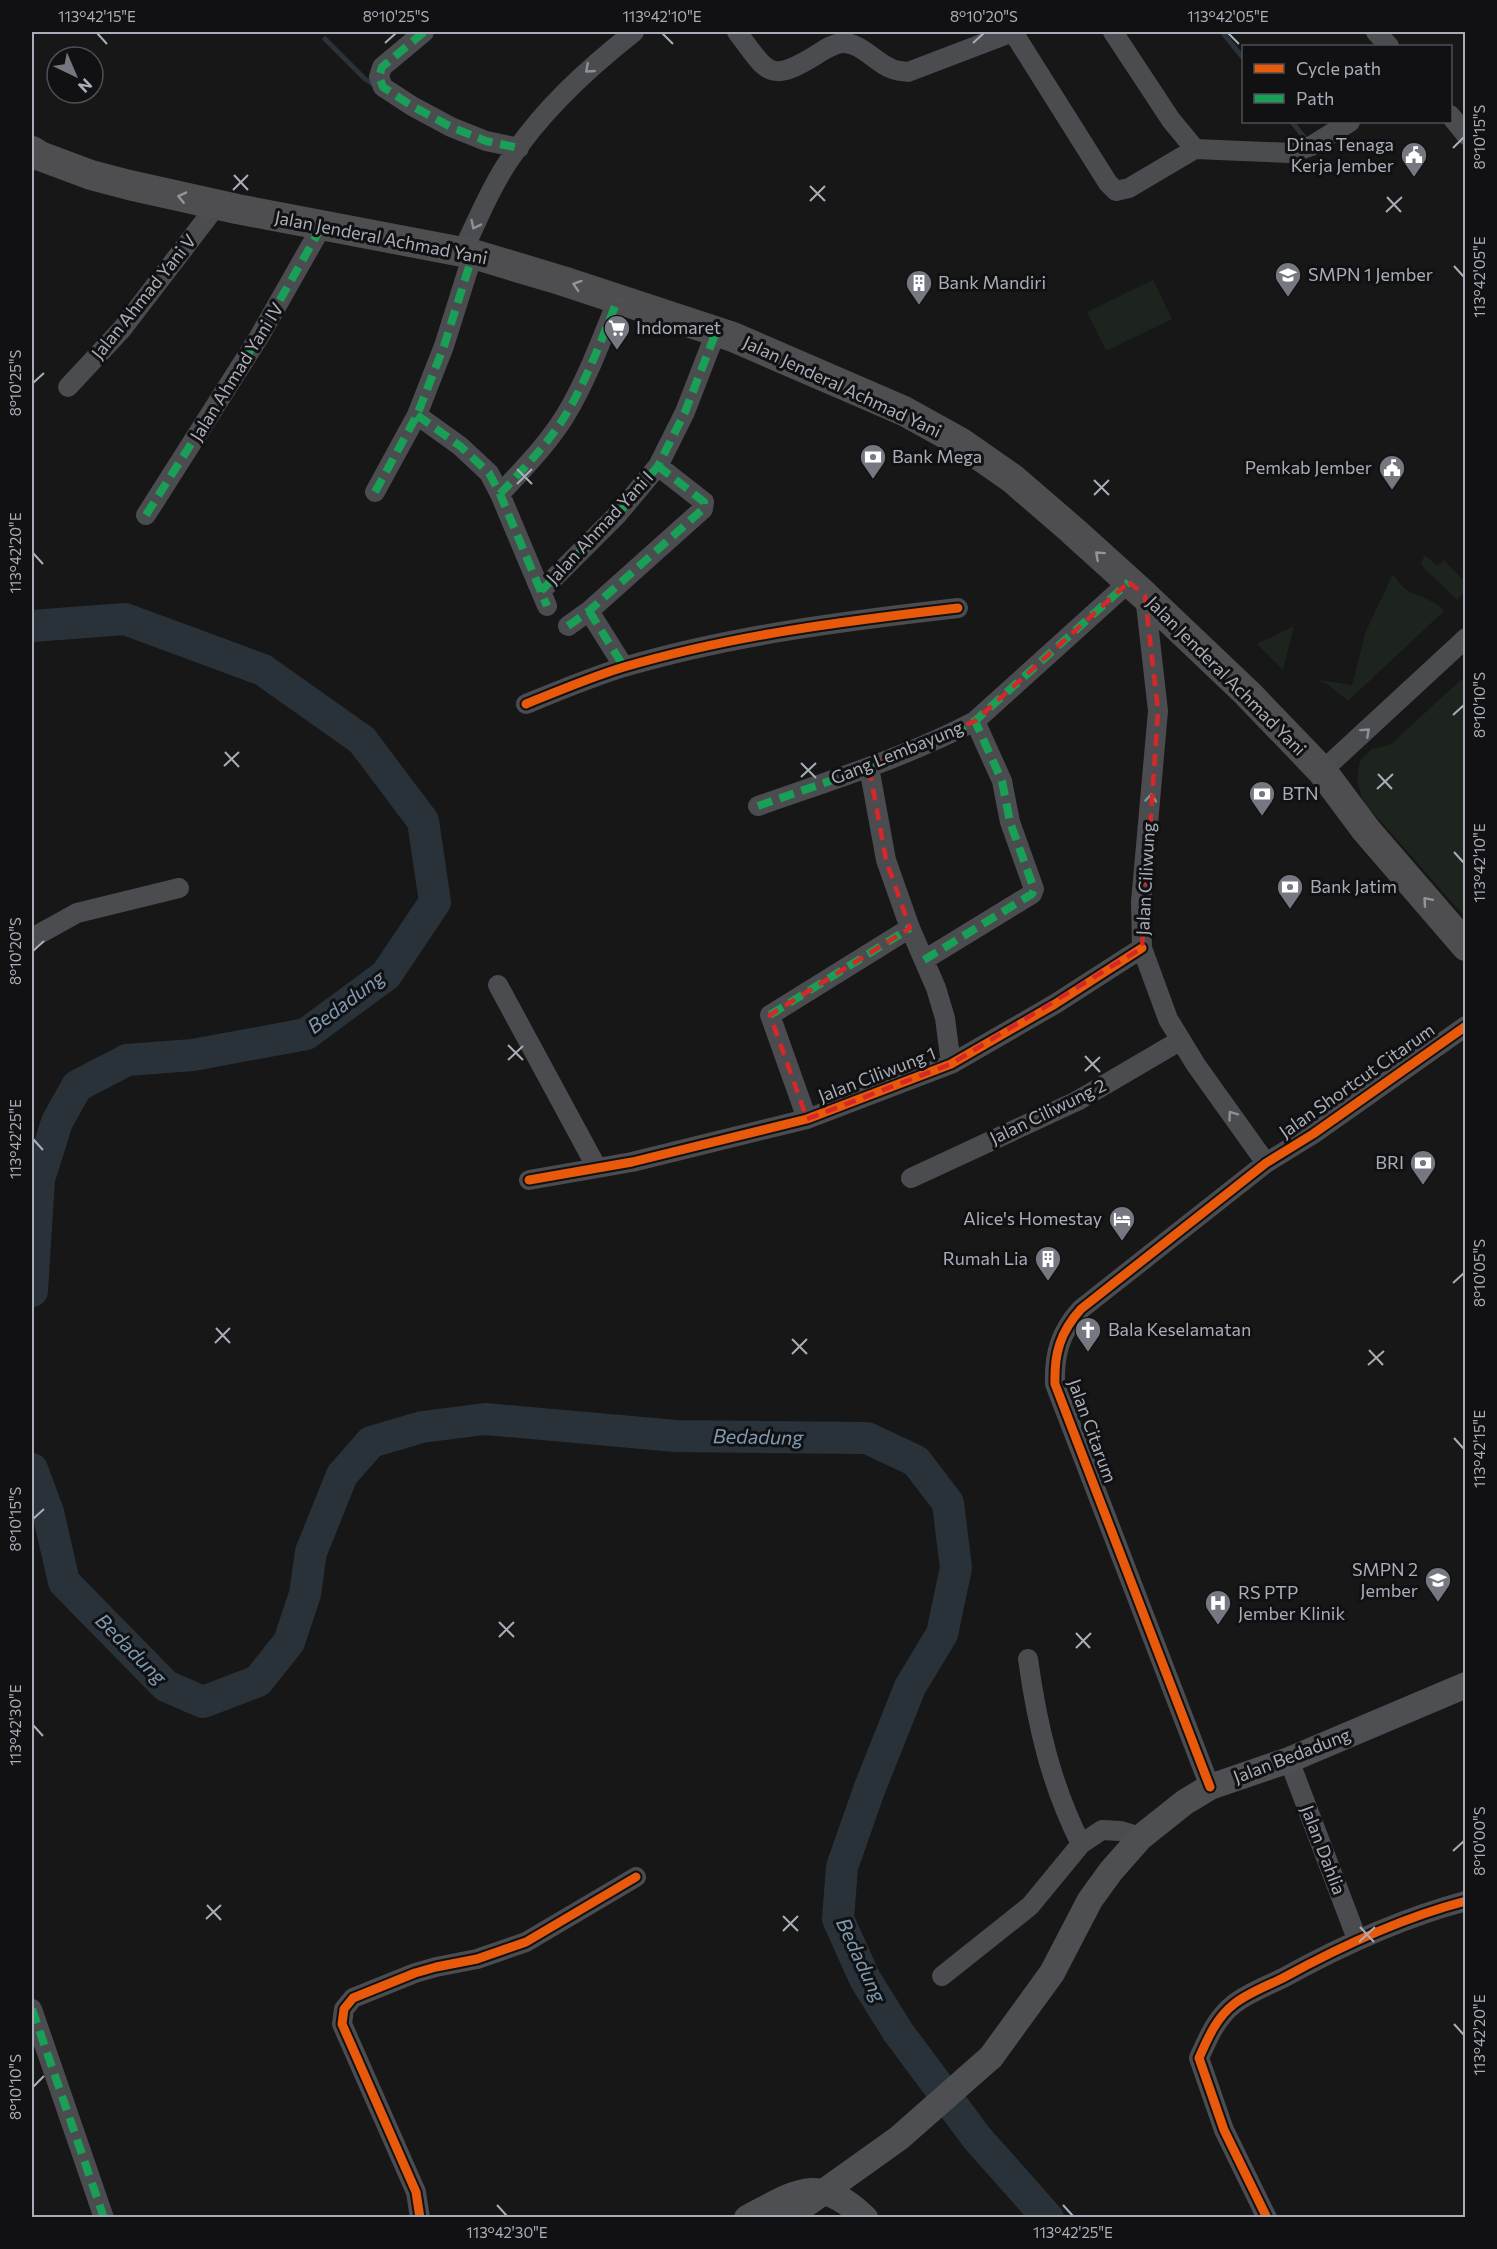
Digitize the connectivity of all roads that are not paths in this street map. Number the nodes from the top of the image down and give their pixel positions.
1 (424, 32) edge
2 (634, 32) edge
3 (737, 32) edge
4 (1013, 32) edge
5 (1113, 32) edge
6 (1376, 32) edge
7 (1388, 45) edge
8 (1452, 118) edge
9 (1348, 123) edge
10 (1466, 135) edge
11 (519, 148) junction
12 (1195, 149) junction
13 (32, 151) edge
14 (217, 205) junction
15 (322, 226) junction
16 (468, 253) junction
17 (618, 299) junction
18 (716, 332) junction
19 (68, 387) dead end
20 (417, 415) junction
21 (658, 466) junction
22 (375, 492) dead end
23 (500, 494) junction
24 (146, 515) dead end
25 (1137, 589) junction
26 (958, 608) dead end
27 (589, 611) junction
28 (568, 626) dead end
29 (1466, 638) edge
30 (624, 667) junction
31 (526, 704) dead end
32 (975, 721) junction
33 (868, 767) junction
34 (1322, 771) junction
35 (758, 806) dead end
36 (179, 888) dead end
37 (910, 928) junction
38 (32, 938) edge
39 (1466, 946) edge
40 (1142, 948) junction
41 (924, 960) junction
42 (498, 985) dead end
43 (1466, 1026) edge
44 (1181, 1040) junction
45 (951, 1064) junction
46 (807, 1119) junction
47 (1266, 1163) junction
48 (597, 1168) junction
49 (911, 1178) dead end
50 (529, 1180) dead end
51 (1028, 1659) dead end
52 (1466, 1684) edge
53 (1289, 1760) junction
54 (1210, 1786) junction
55 (1141, 1837) junction
56 (1081, 1844) junction
57 (636, 1877) dead end
58 (1466, 1901) edge
59 (1357, 1939) junction
60 (942, 1976) dead end
61 (32, 2009) edge
62 (791, 2215) edge
63 (104, 2217) edge
64 (420, 2217) edge
65 (747, 2217) edge
66 (865, 2217) edge
67 (1267, 2217) edge

1 - 11 street
2 -> 11 street
3 - 4 street
4 - 12 street
5 - 12 street
6 - 7 street
8 - 10 street
9 - 12 street
11 -> 16 street
14 -> 13 highway, Jalan Jenderal Achmad Yani
14 - 15 highway, Jalan Jenderal Achmad Yani
14 - 19 street, Jalan Ahmad Yani V
15 - 16 highway, Jalan Jenderal Achmad Yani
15 - 24 street, Jalan Ahmad Yani IV
17 -> 16 highway, Jalan Jenderal Achmad Yani
16 - 20 street
17 - 18 highway, Jalan Jenderal Achmad Yani
17 - 23 street
18 - 21 street, Jalan Ahmad Yani I
25 -> 18 highway, Jalan Jenderal Achmad Yani
20 - 22 street
20 - 23 street
21 - 23 street, Jalan Ahmad Yani I
21 - 27 street
25 - 32 street, Gang Lembayung
25 - 34 highway, Jalan Jenderal Achmad Yani
40 -> 25 street, Jalan Ciliwung
26 - 30 street
27 - 28 street
27 - 30 street
34 -> 29 street
30 - 31 street
32 - 33 street, Gang Lembayung
32 - 41 street
33 - 35 street, Gang Lembayung
33 - 37 street
39 -> 34 highway, Jalan Jenderal Achmad Yani
36 - 38 street
37 - 41 street
37 - 46 street
40 - 44 street, Jalan Ciliwung
40 - 45 street, Jalan Ciliwung 1
41 - 45 street
42 - 48 street
43 - 47 street, Jalan Shortcut Citarum
47 -> 44 street, Jalan Ciliwung
44 - 49 street, Jalan Ciliwung 2
45 - 46 street, Jalan Ciliwung 1
46 - 48 street, Jalan Ciliwung 1
47 - 54 street, Jalan Citarum
48 - 50 street, Jalan Ciliwung 1
51 - 56 street
52 - 53 main road, Jalan Bedadung
53 - 54 main road, Jalan Bedadung
53 - 59 street, Jalan Dahlia
54 - 55 main road, Jalan Bedadung
55 - 56 street
55 - 62 main road, Jalan Bedadung, bridge
56 - 60 street
57 - 64 street
58 - 59 street
59 - 67 street
61 - 63 street
65 - 66 main road

